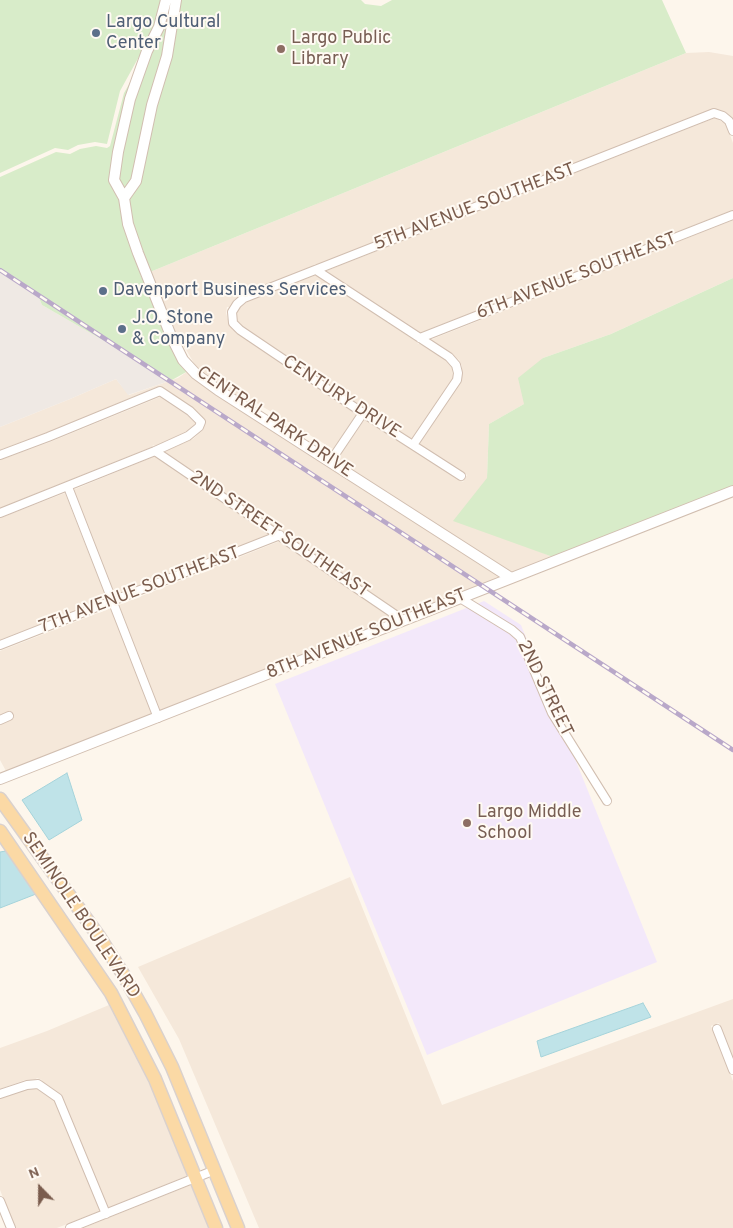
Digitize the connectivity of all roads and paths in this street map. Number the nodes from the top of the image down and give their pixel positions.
1 (166, 0) edge
2 (176, 0) edge
3 (733, 131) edge
4 (124, 198) junction
5 (733, 215) edge
6 (316, 270) junction
7 (232, 312) joint
8 (420, 338) junction
9 (363, 413) junction
10 (413, 445) junction
11 (155, 451) junction
12 (0, 455) edge
13 (330, 462) junction
14 (461, 476) dead end
15 (68, 487) junction
16 (733, 491) edge
17 (0, 513) edge
18 (280, 536) junction
19 (511, 578) junction
20 (460, 598) junction
21 (113, 602) junction
22 (403, 620) junction
23 (0, 645) edge
24 (9, 716) dead end
25 (158, 718) junction
26 (0, 720) edge
27 (0, 779) edge
28 (0, 799) edge
29 (607, 801) dead end
30 (0, 831) edge
31 (717, 1029) dead end
32 (733, 1070) edge
33 (0, 1094) edge
34 (215, 1170) junction
35 (196, 1178) junction
36 (0, 1201) edge
37 (106, 1214) junction
38 (11, 1228) edge
39 (70, 1228) edge
40 (216, 1228) edge
41 (238, 1228) edge

1 - 4 street, CENTRAL PARK DRIVE
2 - 4 street
3 - 6 street, 5TH AVENUE SOUTHEAST
4 - 13 street, CENTRAL PARK DRIVE
5 - 8 street, 6TH AVENUE SOUTHEAST
6 - 7 street, 5TH AVENUE SOUTHEAST
6 - 8 street
7 - 9 street, CENTURY DRIVE
8 - 10 street
9 - 10 street, CENTURY DRIVE
9 - 13 street
10 - 14 street, CENTURY DRIVE
11 - 12 street
11 - 15 street
11 - 18 street, 2ND STREET SOUTHEAST
13 - 19 street, CENTRAL PARK DRIVE
15 - 17 street
15 - 21 street
16 - 19 street, 8TH AVENUE SOUTHEAST
18 - 21 street, 7TH AVENUE SOUTHEAST
18 - 22 street, 2ND STREET SOUTHEAST
19 - 20 street, 8TH AVENUE SOUTHEAST
20 - 22 street, 8TH AVENUE SOUTHEAST
20 - 29 street, 2ND STREET
21 - 23 street, 7TH AVENUE SOUTHEAST
21 - 25 street
22 - 25 street, 8TH AVENUE SOUTHEAST
24 - 26 street
25 - 27 street, 8TH AVENUE SOUTHEAST
28 - 34 main road, SEMINOLE BOULEVARD
30 - 35 main road, SEMINOLE BOULEVARD
31 - 32 street
33 - 37 street
34 - 35 street
34 - 41 main road, SEMINOLE BOULEVARD
35 - 37 street
35 - 40 main road, SEMINOLE BOULEVARD
36 - 38 street
37 - 39 street

